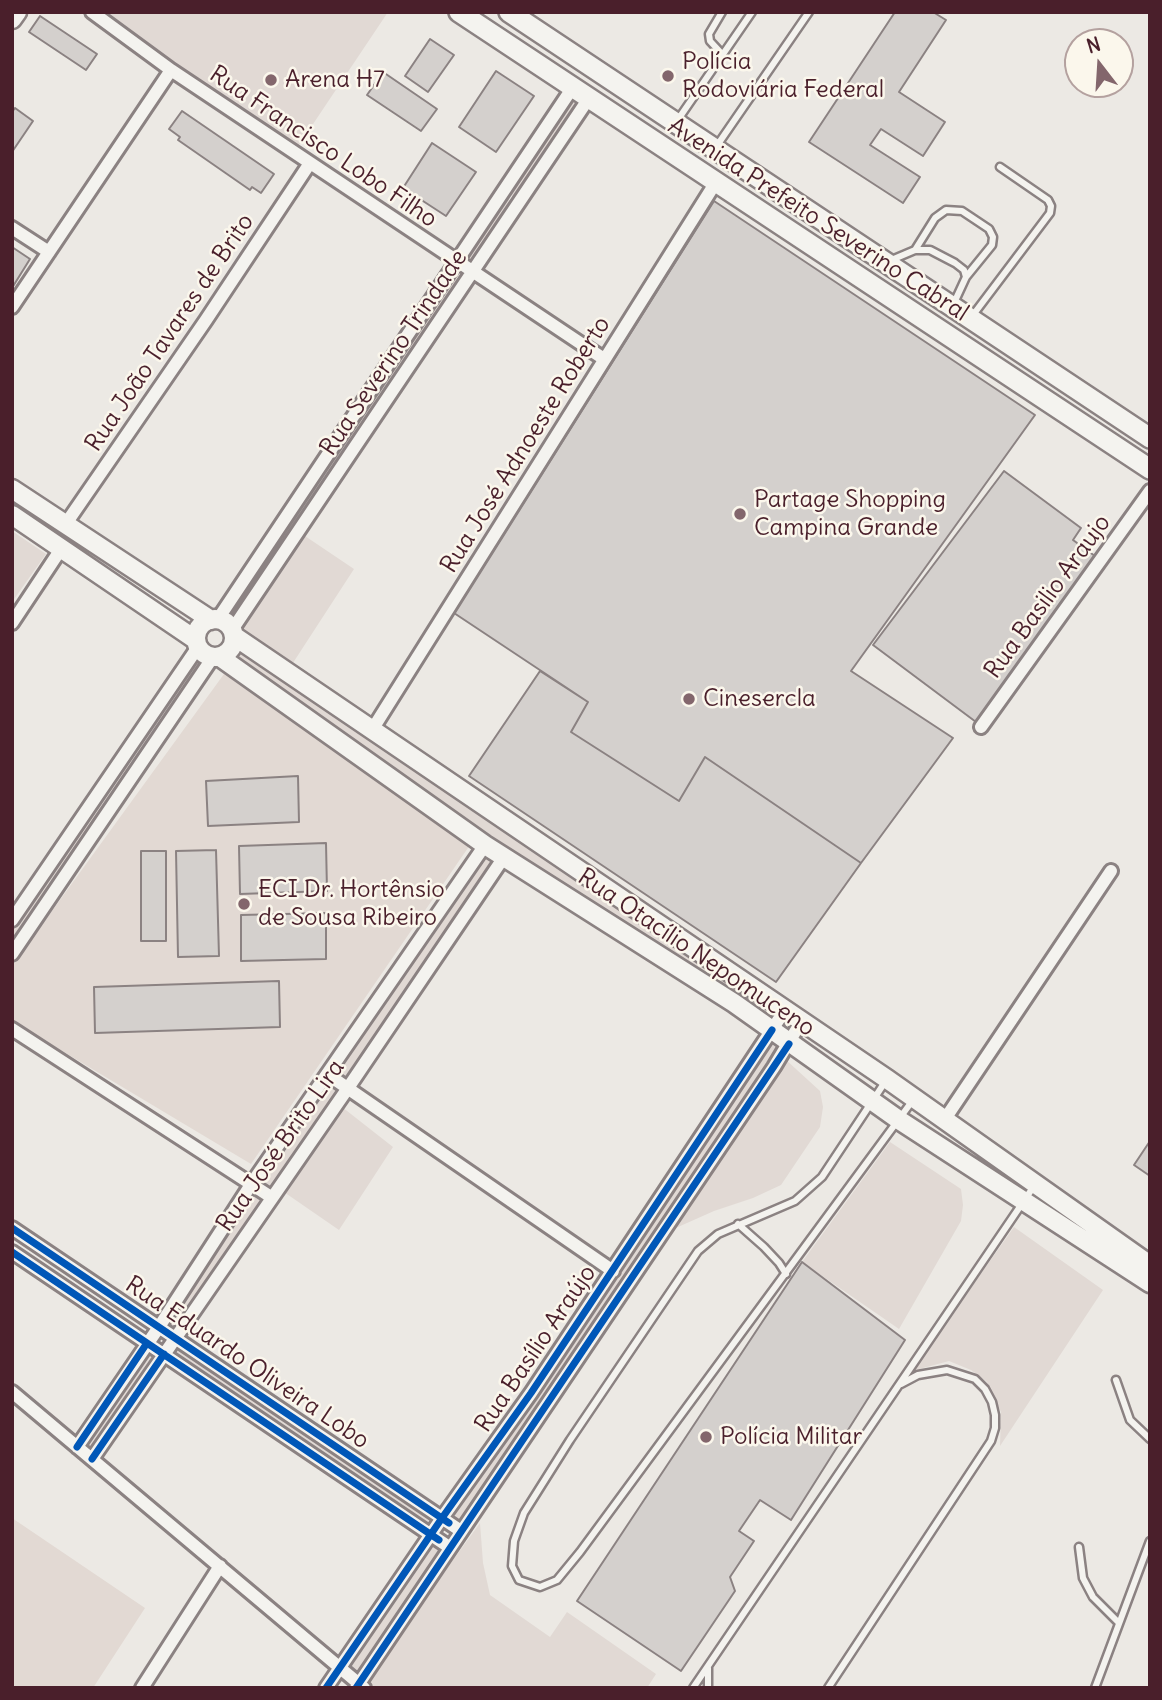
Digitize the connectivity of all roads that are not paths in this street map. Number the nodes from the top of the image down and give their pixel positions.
1 (17, 12) edge
2 (92, 12) edge
3 (459, 12) edge
4 (509, 12) edge
5 (722, 12) edge
6 (752, 12) edge
7 (809, 12) edge
8 (12, 19) edge
9 (723, 55) junction
10 (172, 70) junction
11 (581, 93) junction
12 (676, 122) junction
13 (715, 148) junction
14 (310, 163) junction
15 (1000, 167) dead end
16 (716, 182) junction
17 (503, 192) junction
18 (520, 203) junction
19 (12, 228) edge
20 (915, 250) junction
21 (49, 253) junction
22 (457, 262) junction
23 (884, 262) junction
24 (474, 272) junction
25 (966, 277) junction
26 (12, 307) edge
27 (951, 308) junction
28 (970, 320) junction
29 (604, 359) junction
30 (1150, 438) edge
31 (1150, 469) edge
32 (12, 489) edge
33 (1150, 491) edge
34 (12, 515) edge
35 (65, 525) junction
36 (61, 549) junction
37 (12, 623) edge
38 (224, 627) junction
39 (197, 643) junction
40 (216, 657) junction
41 (981, 727) dead end
42 (372, 730) junction
43 (485, 845) junction
44 (503, 857) junction
45 (1111, 870) dead end
46 (12, 920) edge
47 (12, 954) edge
48 (785, 1010) junction
49 (801, 1022) junction
50 (12, 1029) edge
51 (772, 1030) junction
52 (789, 1044) junction
53 (327, 1074) junction
54 (887, 1079) junction
55 (348, 1088) junction
56 (915, 1098) junction
57 (872, 1102) junction
58 (945, 1119) junction
59 (899, 1120) junction
60 (251, 1184) junction
61 (1036, 1184) junction
62 (271, 1197) junction
63 (1025, 1201) junction
64 (738, 1224) junction
65 (12, 1228) edge
66 (12, 1252) edge
67 (1140, 1264) edge
68 (613, 1270) junction
69 (786, 1274) junction
70 (1150, 1283) edge
71 (159, 1327) junction
72 (176, 1338) junction
73 (147, 1343) junction
74 (164, 1354) junction
75 (1116, 1380) dead end
76 (898, 1386) junction
77 (12, 1392) edge
78 (1150, 1439) edge
79 (77, 1447) junction
80 (92, 1459) junction
81 (442, 1518) junction
82 (461, 1531) junction
83 (431, 1534) junction
84 (1150, 1541) edge
85 (449, 1547) junction
86 (1079, 1547) dead end
87 (220, 1566) junction
88 (1119, 1623) junction
89 (709, 1666) junction
90 (339, 1668) junction
91 (360, 1686) edge
92 (142, 1688) edge
93 (326, 1688) edge
94 (693, 1688) edge
95 (708, 1688) edge
96 (828, 1688) edge
97 (1095, 1688) edge

1 - 8 street
2 - 10 street, Rua Francisco Lobo Filho
3 - 11 main road, Avenida Prefeito Severino Cabral
4 - 12 main road, Avenida Prefeito Severino Cabral
5 - 9 lane
6 - 9 lane
7 - 13 lane
9 - 12 lane
10 - 14 street, Rua Francisco Lobo Filho
10 - 21 street
11 - 16 main road, Avenida Prefeito Severino Cabral
11 - 17 street, Rua Severino Trindade
11 - 18 street, Rua Severino Trindade
12 - 13 main road, Avenida Prefeito Severino Cabral
13 - 23 main road, Avenida Prefeito Severino Cabral
14 - 22 street, Rua Francisco Lobo Filho
14 - 35 street, Rua João Tavares de Brito
15 - 28 lane
16 - 29 street, Rua José Adnoeste Roberto
16 - 31 main road, Avenida Prefeito Severino Cabral
17 - 18 street
17 - 22 street, Rua Severino Trindade
18 - 24 street, Rua Severino Trindade
19 - 21 street
20 - 23 lane
20 - 25 lane
20 - 25 lane
21 - 26 street
22 - 24 street, Rua Francisco Lobo Filho
22 - 38 street, Rua Severino Trindade
23 - 27 main road, Avenida Prefeito Severino Cabral
24 - 29 street, Rua Francisco Lobo Filho
24 - 38 street, Rua Severino Trindade
25 - 27 lane
27 - 28 main road, Avenida Prefeito Severino Cabral
28 - 30 main road, Avenida Prefeito Severino Cabral
29 - 42 street, Rua José Adnoeste Roberto
32 - 35 street, Rua Otacílio Nepomuceno
33 - 41 street, Rua Basilio Araujo
34 - 36 street
35 - 38 street, Rua Otacílio Nepomuceno
36 - 37 street
36 - 39 street
38 - 39 street
38 - 40 street
38 - 42 street, Rua Otacílio Nepomuceno
39 - 40 street
39 - 46 street
40 - 43 street, Rua Otacílio Nepomuceno
40 - 47 street
42 - 48 street, Rua Otacílio Nepomuceno
43 - 44 street, Rua Otacílio Nepomuceno
43 - 53 street, Rua José Brito Lira
44 - 51 street, Rua Otacílio Nepomuceno
44 - 55 street, Rua José Brito Lira
45 - 58 street
48 - 49 street, Rua Otacílio Nepomuceno
48 - 51 street, Rua Basílio Araújo
49 - 52 street, Rua Basílio Araújo
49 - 54 street, Rua Otacílio Nepomuceno
50 - 60 street
51 - 52 street, Rua Otacílio Nepomuceno
51 - 68 street, Rua Basílio Araújo
52 - 57 street, Rua Otacílio Nepomuceno
52 - 82 street, Rua Basílio Araújo
53 - 55 street
53 - 60 street, Rua José Brito Lira
54 - 56 street, Rua Otacílio Nepomuceno
54 - 57 lane
55 - 62 street, Rua José Brito Lira
55 - 68 street
56 - 58 street, Rua Otacílio Nepomuceno
56 - 59 lane
57 - 59 street, Rua Otacílio Nepomuceno
57 - 64 lane
58 - 61 street, Rua Otacílio Nepomuceno
59 - 63 street, Rua Otacílio Nepomuceno
59 - 69 lane
60 - 62 street
60 - 71 street, Rua José Brito Lira
61 - 63 lane
61 - 67 street, Rua Otacílio Nepomuceno
62 - 72 street, Rua José Brito Lira
63 - 67 street, Rua Otacílio Nepomuceno
63 - 76 lane
64 - 69 lane
64 - 69 lane
65 - 71 street, Rua Eduardo Oliveira Lobo
66 - 73 street, Rua Eduardo Oliveira Lobo
67 - 70 street, Rua Otacílio Nepomuceno
68 - 81 street, Rua Basílio Araújo
71 - 72 street, Rua Eduardo Oliveira Lobo
71 - 73 street, Rua José Brito Lira
72 - 74 street, Rua José Brito Lira
72 - 81 street, Rua Eduardo Oliveira Lobo
73 - 74 street, Rua Eduardo Oliveira Lobo
73 - 79 street, Rua José Brito Lira
74 - 80 street, Rua José Brito Lira
74 - 83 street, Rua Eduardo Oliveira Lobo
75 - 78 lane
76 - 89 lane
76 - 96 lane
77 - 79 street
79 - 80 street
80 - 87 street
81 - 82 street, Rua Eduardo Oliveira Lobo
81 - 83 street, Rua Basílio Araújo
82 - 85 street, Rua Basílio Araújo
83 - 85 street, Rua Eduardo Oliveira Lobo
83 - 90 street, Rua Basílio Araújo
84 - 88 lane
85 - 91 street, Rua Basílio Araújo
86 - 88 lane
87 - 90 street
87 - 92 street
88 - 97 lane
89 - 94 lane
89 - 95 lane
90 - 91 street
90 - 93 street, Rua Basílio Araújo

